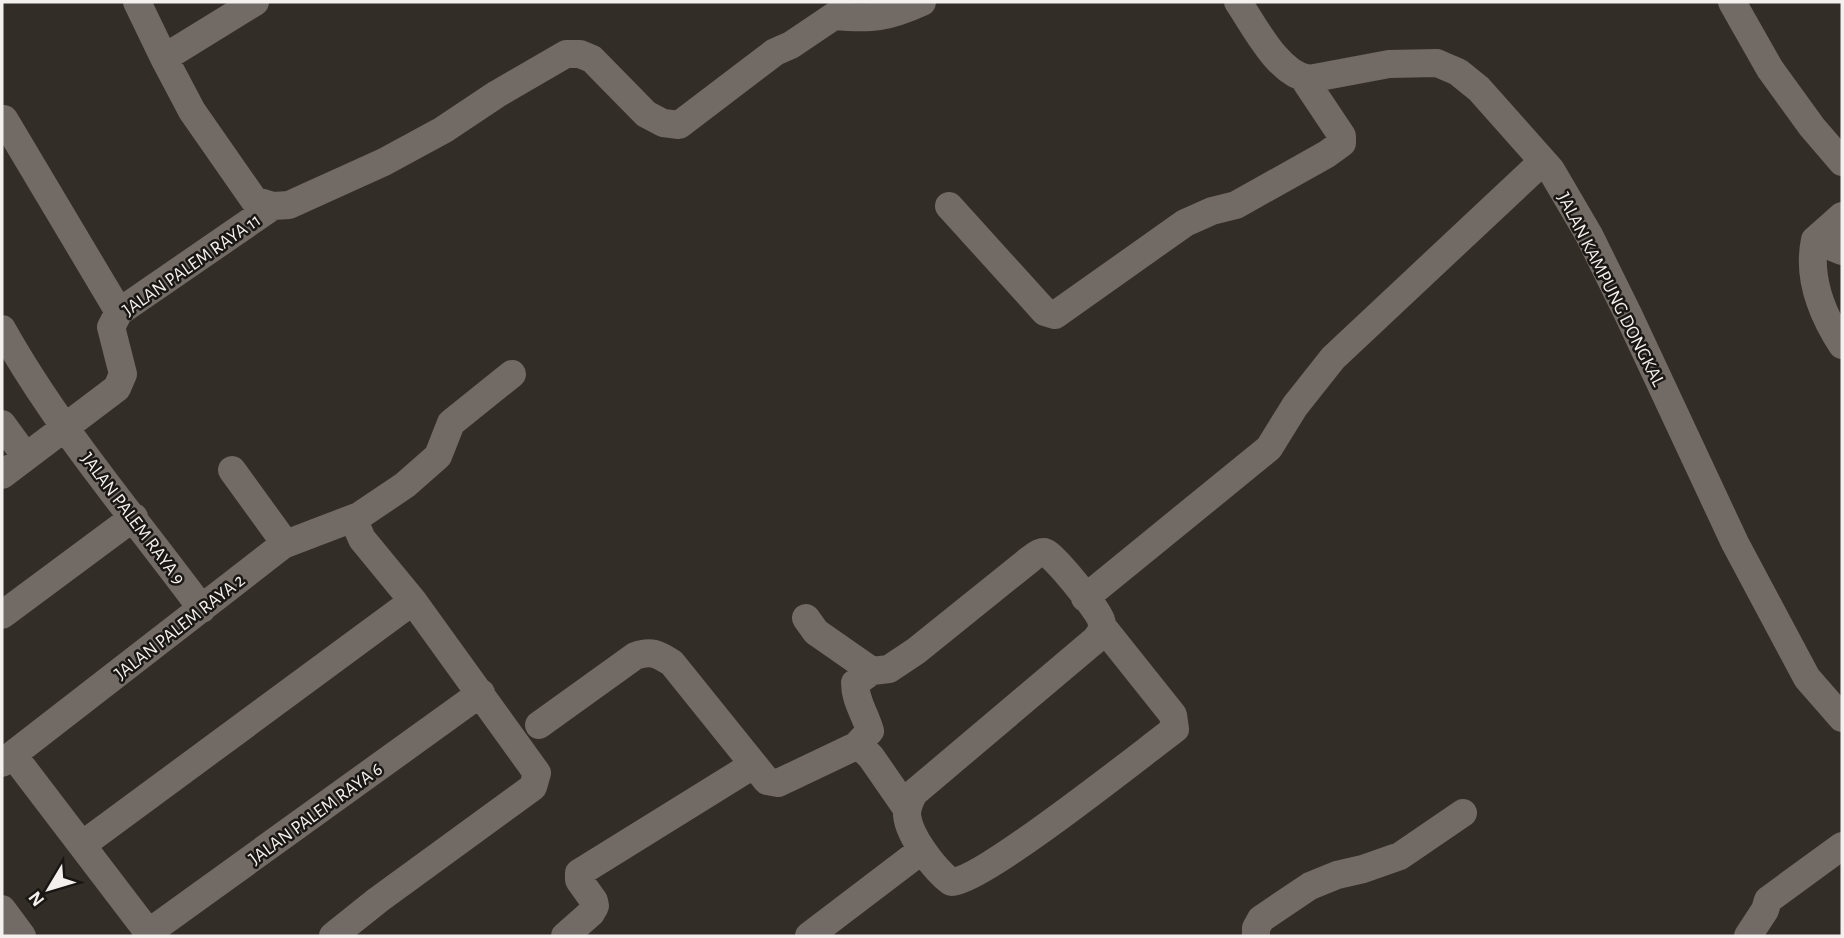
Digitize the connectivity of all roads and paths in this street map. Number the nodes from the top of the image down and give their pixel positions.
1 (137, 2) edge
2 (255, 2) edge
3 (922, 2) edge
4 (1238, 2) edge
5 (1732, 2) edge
6 (829, 9) edge
7 (164, 58) junction
8 (1304, 79) junction
9 (4, 119) dead end
10 (1543, 162) junction
11 (1842, 162) edge
12 (273, 206) junction
13 (949, 206) dead end
14 (1842, 216) edge
15 (1815, 240) junction
16 (1842, 251) edge
17 (119, 312) junction
18 (2, 329) edge
19 (1842, 345) edge
20 (512, 374) dead end
21 (2, 424) edge
22 (65, 428) junction
23 (26, 457) junction
24 (232, 470) dead end
25 (2, 475) edge
26 (359, 516) junction
27 (134, 517) junction
28 (283, 545) junction
29 (1086, 598) junction
30 (413, 601) junction
31 (202, 609) junction
32 (2, 615) edge
33 (806, 618) dead end
34 (1102, 626) junction
35 (872, 671) junction
36 (481, 693) junction
37 (1842, 718) edge
38 (538, 725) dead end
39 (856, 746) junction
40 (7, 759) edge
41 (753, 765) junction
42 (907, 809) junction
43 (1462, 813) dead end
44 (82, 845) junction
45 (1842, 846) edge
46 (922, 850) junction
47 (2, 909) edge
48 (150, 935) edge
49 (22, 936) edge
50 (333, 936) edge
51 (565, 936) edge
52 (809, 936) edge
53 (1256, 936) edge
54 (1748, 936) edge

1 - 7 street
2 - 7 street
3 - 6 street
4 - 8 street
5 - 11 street
6 - 12 street, JALAN PALEM RAYA 11
7 - 12 street
8 - 10 street, JALAN KAMPUNG DONGKAL
8 - 13 street
9 - 17 street
10 - 29 street
10 - 37 street, JALAN KAMPUNG DONGKAL
12 - 17 street, JALAN PALEM RAYA 11
14 - 15 street
15 - 16 street
15 - 19 street
17 - 22 street, JALAN PALEM RAYA 11
18 - 22 street, JALAN PALEM RAYA 9
20 - 26 street, JALAN PALEM RAYA 2
21 - 23 street
22 - 23 street, JALAN PALEM RAYA 11
22 - 27 street, JALAN PALEM RAYA 9
23 - 25 street, JALAN PALEM RAYA 11
24 - 28 street
26 - 28 street, JALAN PALEM RAYA 2
26 - 30 street
27 - 31 street, JALAN PALEM RAYA 9
27 - 32 street
28 - 31 street, JALAN PALEM RAYA 2
29 - 34 street
29 - 35 street
30 - 36 street
30 - 44 street
31 - 40 street, JALAN PALEM RAYA 2
33 - 35 street
34 - 42 street
34 - 46 street
35 - 39 street
36 - 48 street, JALAN PALEM RAYA 6
36 - 50 street
38 - 41 street
39 - 41 street
39 - 42 street
40 - 44 street
41 - 51 street
42 - 46 street
43 - 53 street
44 - 48 street
45 - 54 street
46 - 52 street
47 - 49 street

